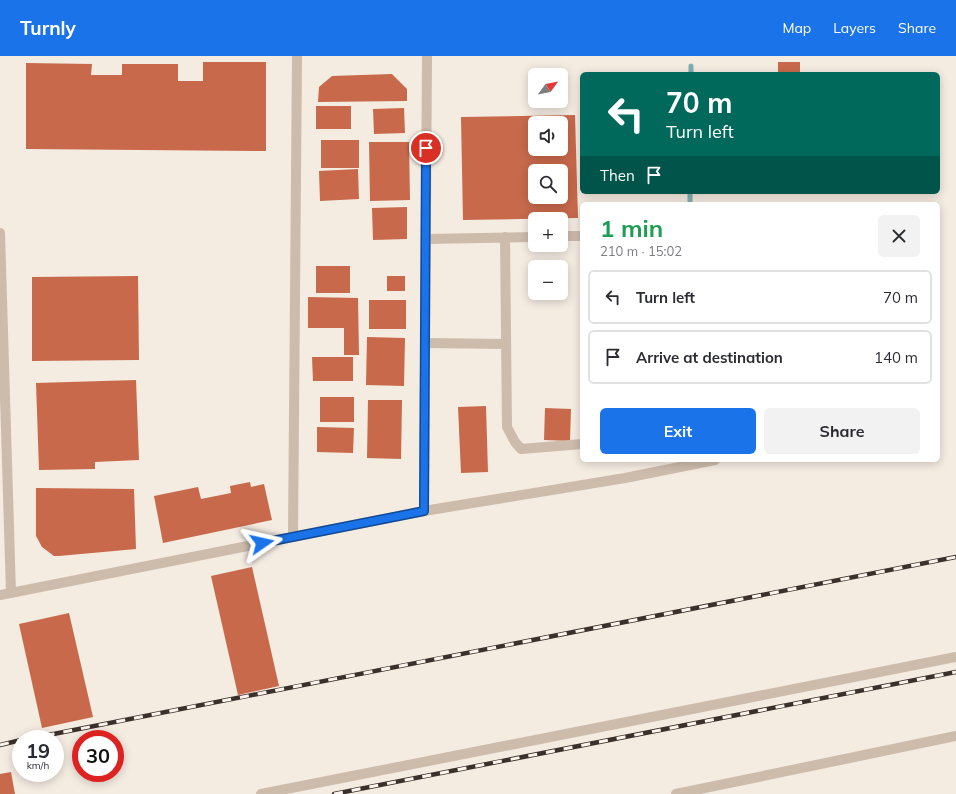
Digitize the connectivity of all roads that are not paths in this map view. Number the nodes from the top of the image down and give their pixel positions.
1 (297, 56) edge
2 (427, 56) edge
3 (0, 233) edge
4 (568, 236) edge
5 (580, 236) edge
6 (0, 237) edge
7 (528, 237) edge
8 (505, 238) junction
9 (426, 239) junction
10 (425, 343) junction
11 (506, 344) junction
12 (580, 444) edge
13 (704, 462) edge
14 (424, 511) junction
15 (293, 537) junction
16 (11, 593) junction
17 (0, 595) edge
18 (956, 657) edge
19 (956, 736) edge
20 (262, 794) edge
21 (676, 794) edge

1 - 15 street
2 - 9 street
3 - 6 street
4 - 5 street
6 - 16 street
7 - 8 street
8 - 9 street
8 - 11 street
9 - 10 street
10 - 11 street
10 - 14 street
11 - 12 street
13 - 14 street
14 - 15 street
15 - 16 street
16 - 17 street
18 - 20 street
19 - 21 street

